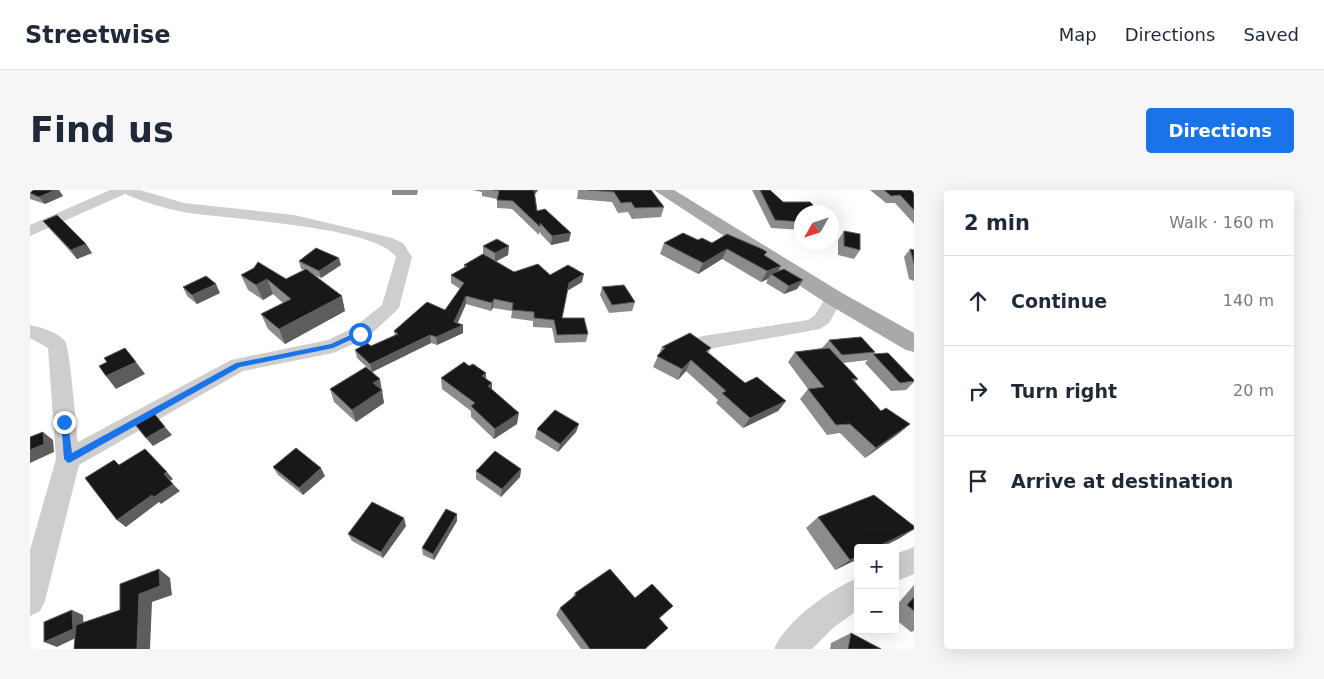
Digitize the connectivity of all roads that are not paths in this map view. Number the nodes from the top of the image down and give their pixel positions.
1 (122, 190) edge
2 (128, 190) edge
3 (662, 190) edge
4 (30, 231) edge
5 (834, 298) junction
6 (30, 330) edge
7 (702, 343) edge
8 (914, 344) edge
9 (68, 459) junction
10 (914, 560) edge
11 (899, 566) edge
12 (854, 595) edge
13 (30, 601) edge
14 (790, 649) edge

1 - 4 street
2 - 9 street
3 - 5 main road
5 - 7 street
5 - 8 main road
6 - 9 street
9 - 13 street
10 - 11 street
12 - 14 street

